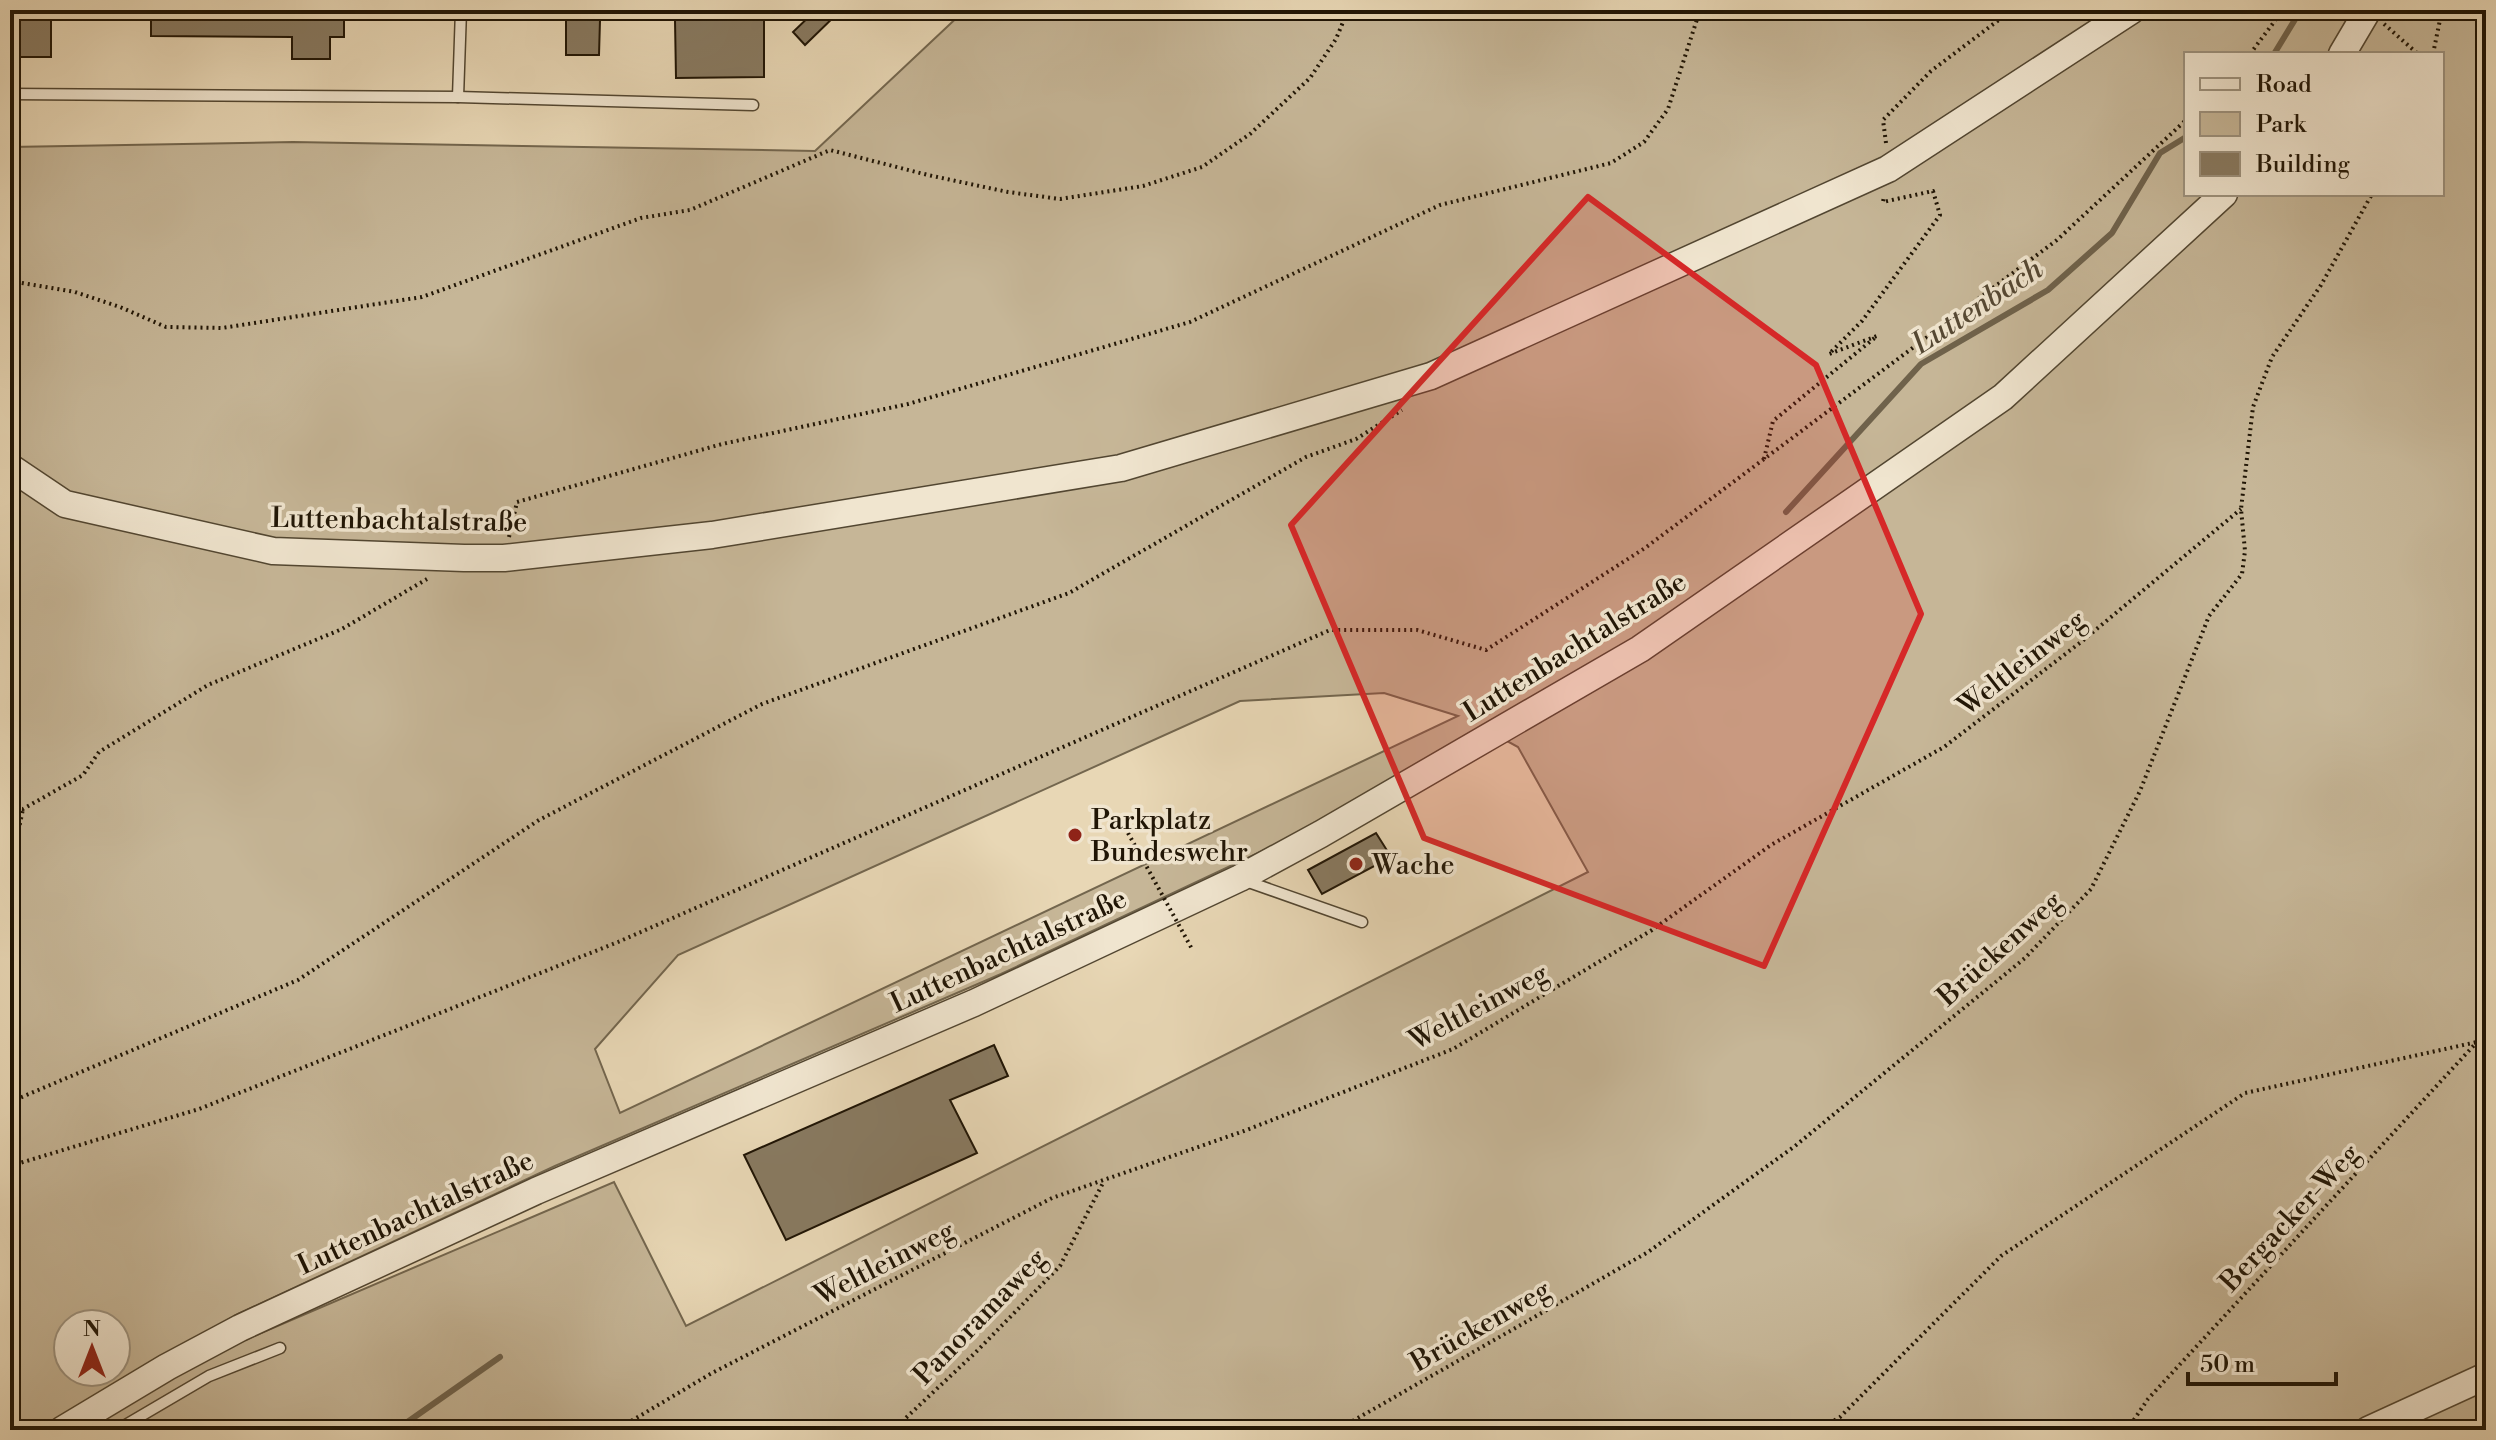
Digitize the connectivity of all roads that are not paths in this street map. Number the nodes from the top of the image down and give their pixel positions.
1 (461, 10) edge
2 (2132, 10) edge
3 (2368, 10) edge
4 (2343, 52) edge
5 (10, 94) edge
6 (458, 97) junction
7 (753, 105) dead end
8 (2222, 196) edge
9 (10, 467) edge
10 (1240, 878) junction
11 (1362, 922) dead end
12 (280, 1348) dead end
13 (2486, 1376) edge
14 (62, 1430) edge
15 (117, 1430) edge
16 (2368, 1430) edge

1 - 6 lane
2 - 9 street, Luttenbachtalstraße
3 - 4 street
5 - 6 lane
6 - 7 lane
8 - 10 street, Luttenbachtalstraße
10 - 11 lane
10 - 14 street, Luttenbachtalstraße
12 - 15 lane
13 - 16 street

